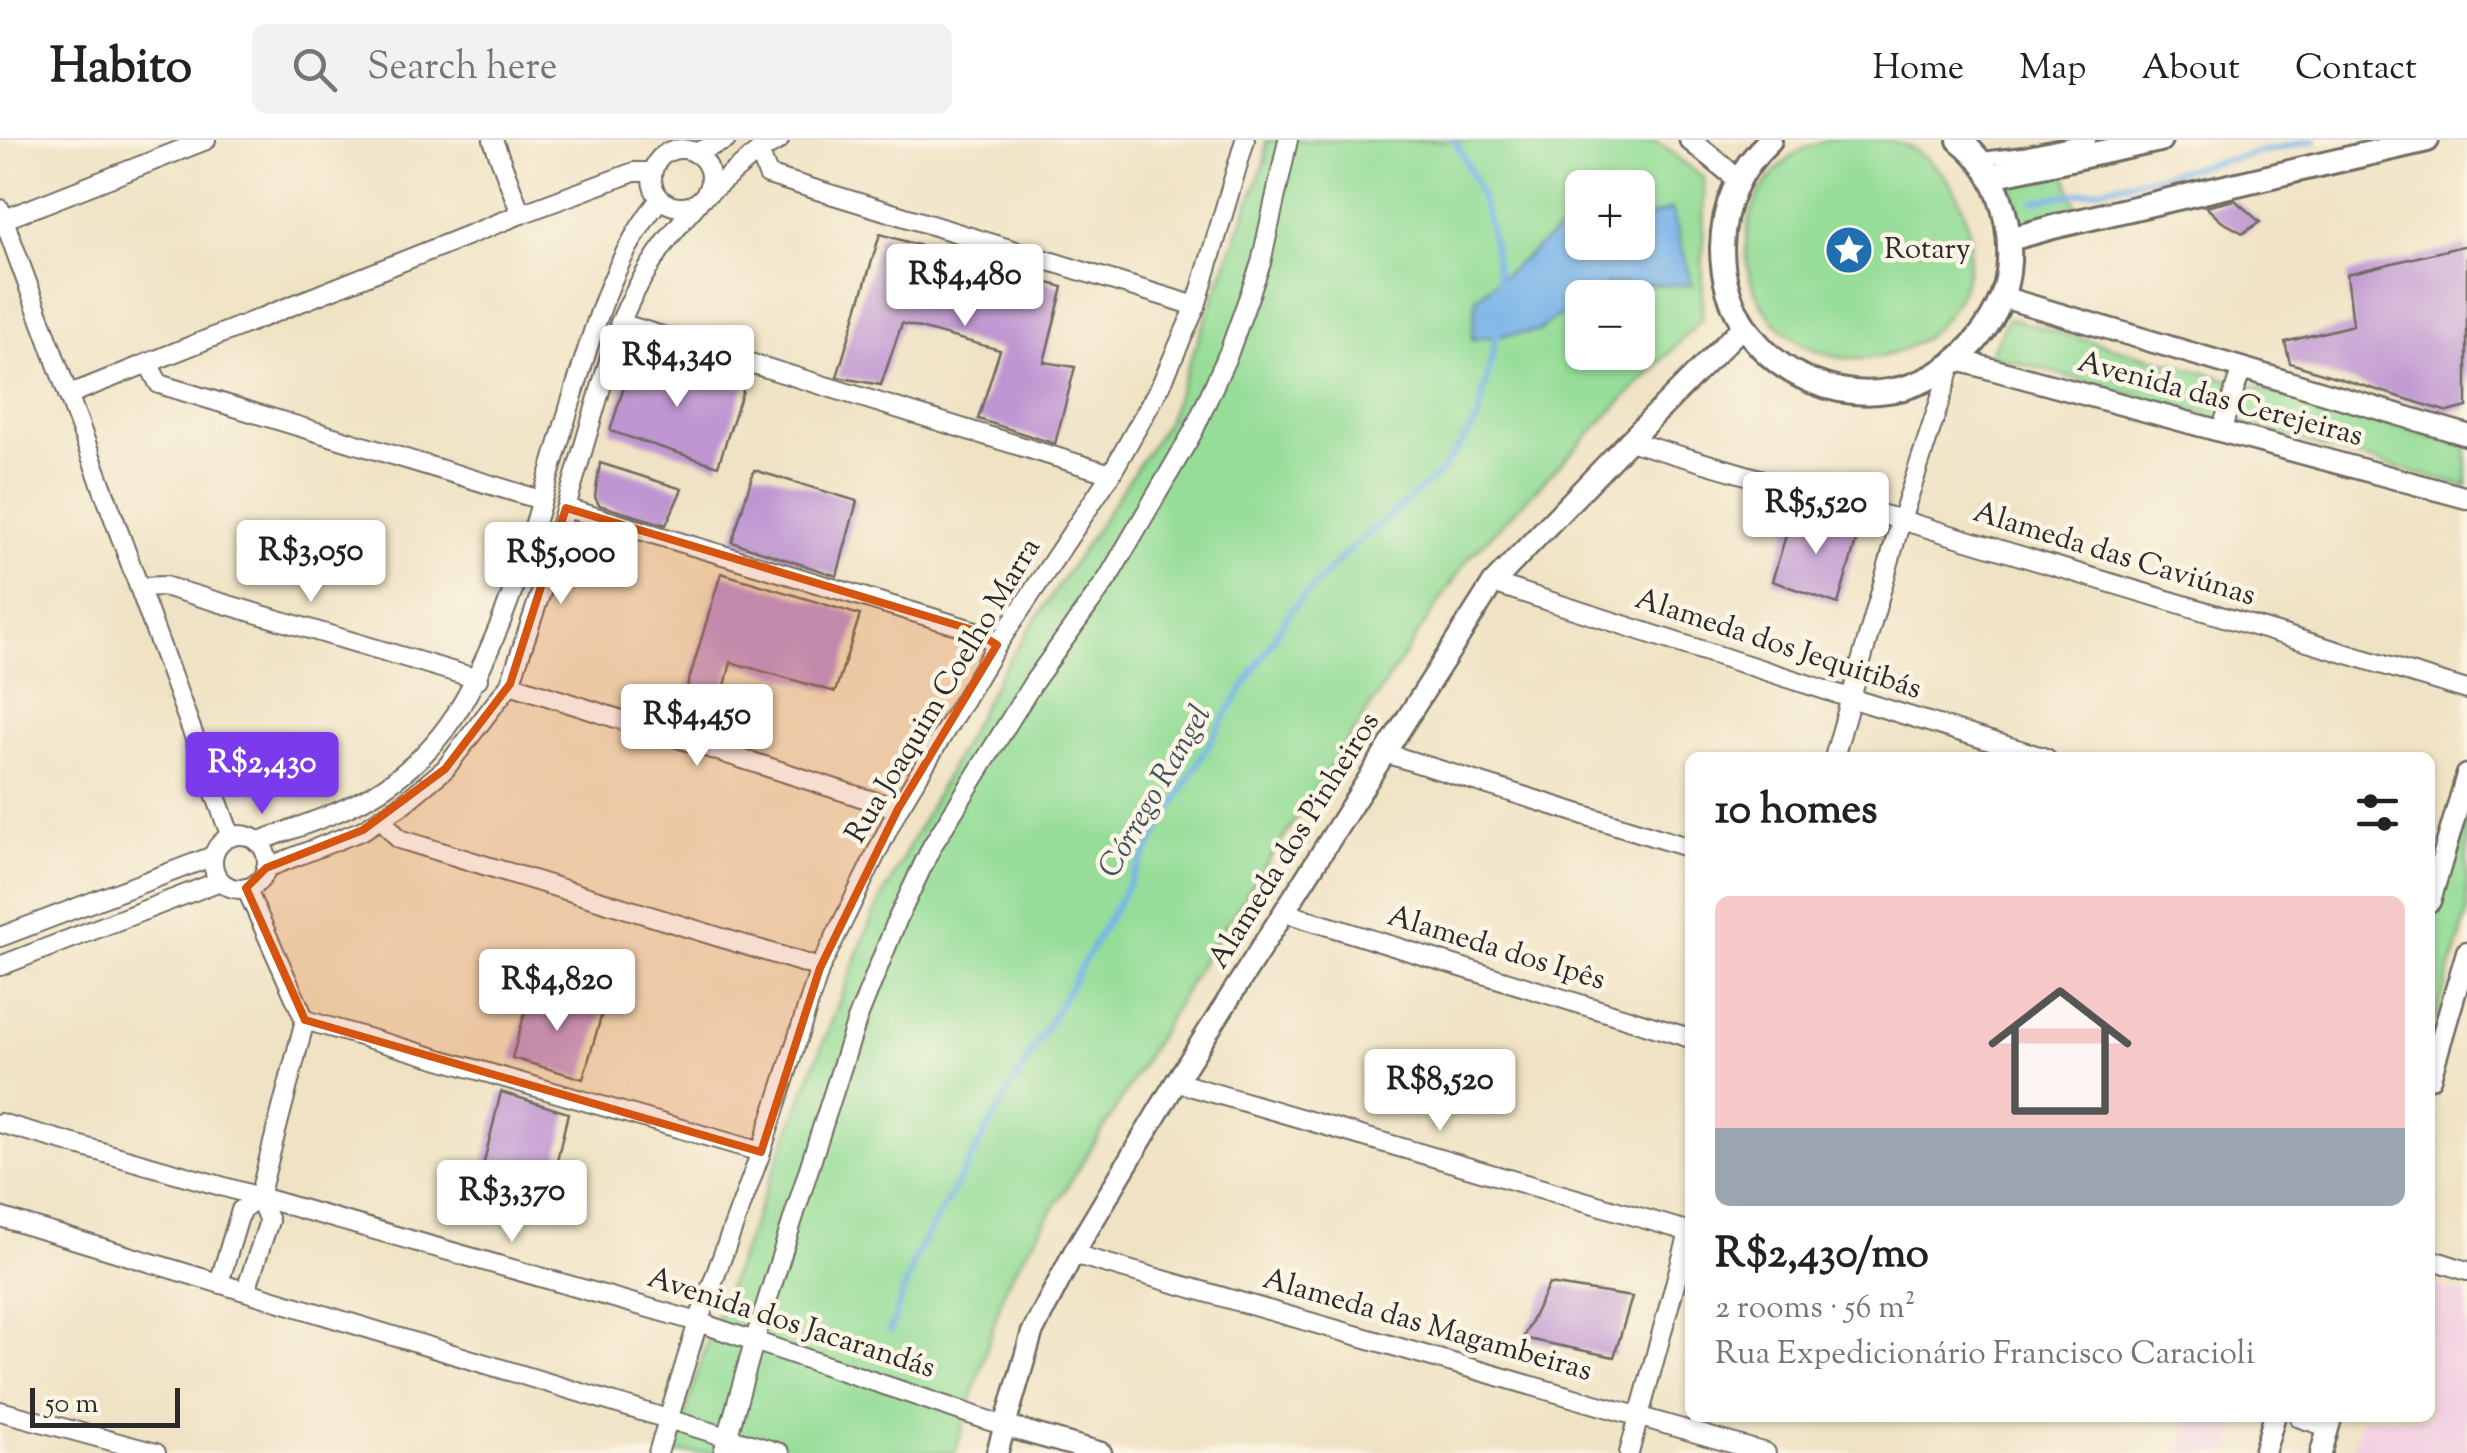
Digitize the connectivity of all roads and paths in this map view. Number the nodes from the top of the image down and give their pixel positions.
1 (493, 140) edge
2 (726, 140) edge
3 (779, 140) edge
4 (1245, 140) edge
5 (1288, 140) edge
6 (1690, 140) edge
7 (1769, 140) edge
8 (1962, 140) edge
9 (2089, 140) edge
10 (2160, 140) edge
11 (2427, 140) edge
12 (201, 141) edge
13 (759, 152) junction
14 (695, 153) junction
15 (652, 172) junction
16 (1991, 176) junction
17 (1738, 179) junction
18 (660, 199) junction
19 (702, 199) junction
20 (521, 214) junction
21 (1, 217) edge
22 (2010, 238) junction
23 (2002, 297) junction
24 (1196, 306) junction
25 (620, 323) junction
26 (1743, 326) junction
27 (1955, 362) junction
28 (148, 363) junction
29 (2242, 368) junction
30 (68, 395) junction
31 (2221, 431) junction
32 (2467, 435) edge
33 (1629, 441) junction
34 (1111, 474) junction
35 (2467, 498) edge
36 (541, 500) junction
37 (566, 508) junction
38 (1901, 520) junction
39 (1493, 583) junction
40 (139, 587) junction
41 (998, 645) junction
42 (478, 679) junction
43 (510, 684) junction
44 (2467, 690) edge
45 (1850, 698) junction
46 (1836, 752) edge
47 (2026, 752) edge
48 (1385, 754) junction
49 (2467, 776) edge
50 (898, 809) junction
51 (381, 818) junction
52 (230, 837) junction
53 (257, 842) junction
54 (1685, 846) edge
55 (214, 856) junction
56 (266, 868) junction
57 (2435, 873) edge
58 (220, 880) junction
59 (246, 888) junction
60 (1286, 913) junction
61 (37, 923) junction
62 (0, 937) edge
63 (46, 948) junction
64 (2467, 952) edge
65 (0, 966) edge
66 (820, 968) junction
67 (305, 1020) junction
68 (1685, 1036) edge
69 (2435, 1058) edge
70 (1176, 1082) junction
71 (0, 1124) edge
72 (761, 1152) junction
73 (259, 1197) junction
74 (0, 1217) edge
75 (1685, 1230) edge
76 (1685, 1250) edge
77 (1073, 1254) junction
78 (2435, 1261) edge
79 (2467, 1270) edge
80 (219, 1283) junction
81 (246, 1290) junction
82 (698, 1322) junction
83 (754, 1342) junction
84 (0, 1411) edge
85 (1640, 1416) junction
86 (668, 1420) junction
87 (2273, 1422) edge
88 (2330, 1422) edge
89 (1005, 1426) junction
90 (725, 1445) edge
91 (156, 1453) edge
92 (658, 1453) edge
93 (780, 1453) edge
94 (996, 1453) edge
95 (1101, 1453) edge
96 (1630, 1453) edge
97 (1766, 1453) edge
98 (2264, 1453) edge
99 (2321, 1453) edge

1 - 20 street
2 - 14 street
3 - 13 street
4 - 24 street, Rua Joaquim Coelho Marra
5 - 83 street
6 - 17 street
7 - 17 main road
8 - 9 street
8 - 16 main road
10 - 16 main road
11 - 22 main road
12 - 21 street
13 - 19 street
13 - 24 street
14 - 15 street
14 - 19 street
15 - 18 street
15 - 20 street
16 - 22 main road
17 - 26 main road
18 - 19 street
18 - 36 street
19 - 25 street
20 - 28 street
21 - 30 street
22 - 23 main road
23 - 27 main road
23 - 29 street, Avenida das Cerejeiras
24 - 34 street, Rua Joaquim Coelho Marra
25 - 34 street
25 - 37 street
26 - 27 main road
26 - 33 street, Alameda dos Pinheiros
27 - 31 street, Avenida das Cerejeiras
27 - 38 street
28 - 30 street
28 - 36 street
29 - 31 street
29 - 32 street, Avenida das Cerejeiras
30 - 40 street
31 - 35 street, Avenida das Cerejeiras
33 - 38 street, Alameda das Caviúnas
33 - 39 street, Alameda dos Pinheiros
34 - 41 street, Rua Joaquim Coelho Marra
36 - 42 street
37 - 41 street
37 - 43 street
38 - 44 street, Alameda das Caviúnas
38 - 45 street
39 - 45 street, Alameda dos Jequitibás
39 - 48 street, Alameda dos Pinheiros
40 - 42 street
40 - 52 street
41 - 50 street, Rua Joaquim Coelho Marra
42 - 53 street
43 - 50 street
43 - 51 street
45 - 46 street
45 - 47 street, Alameda dos Jequitibás
48 - 54 street
48 - 60 street, Alameda dos Pinheiros
49 - 57 street
50 - 66 street, Rua Joaquim Coelho Marra
51 - 56 street
51 - 66 street
52 - 53 street
52 - 55 street
53 - 56 street
55 - 58 street
55 - 61 street
56 - 59 street
58 - 59 street
58 - 63 street
59 - 67 street
60 - 68 street, Alameda dos Ipês
60 - 70 street, Alameda dos Pinheiros
61 - 62 street
61 - 63 street
63 - 65 street
64 - 69 street
66 - 72 street, Rua Joaquim Coelho Marra
67 - 72 street
67 - 73 street
70 - 75 street
70 - 77 street, Alameda dos Pinheiros
71 - 73 street, Avenida dos Jacarandás
72 - 82 street, Rua Joaquim Coelho Marra
73 - 80 street
73 - 81 street
73 - 82 street, Avenida dos Jacarandás
74 - 80 street
76 - 85 street
77 - 85 street, Alameda das Magambeiras
77 - 89 street, Alameda dos Pinheiros
78 - 79 street
80 - 81 street
81 - 86 street
82 - 83 street, Avenida dos Jacarandás
82 - 86 street, Rua Joaquim Coelho Marra
83 - 89 street, Avenida dos Jacarandás
83 - 90 street
84 - 91 street
85 - 96 street
85 - 97 street, Alameda das Magambeiras
86 - 90 street
86 - 92 street, Rua Joaquim Coelho Marra
87 - 98 street
88 - 99 street
89 - 94 street, Alameda dos Pinheiros
89 - 95 street, Avenida dos Jacarandás
90 - 93 street

